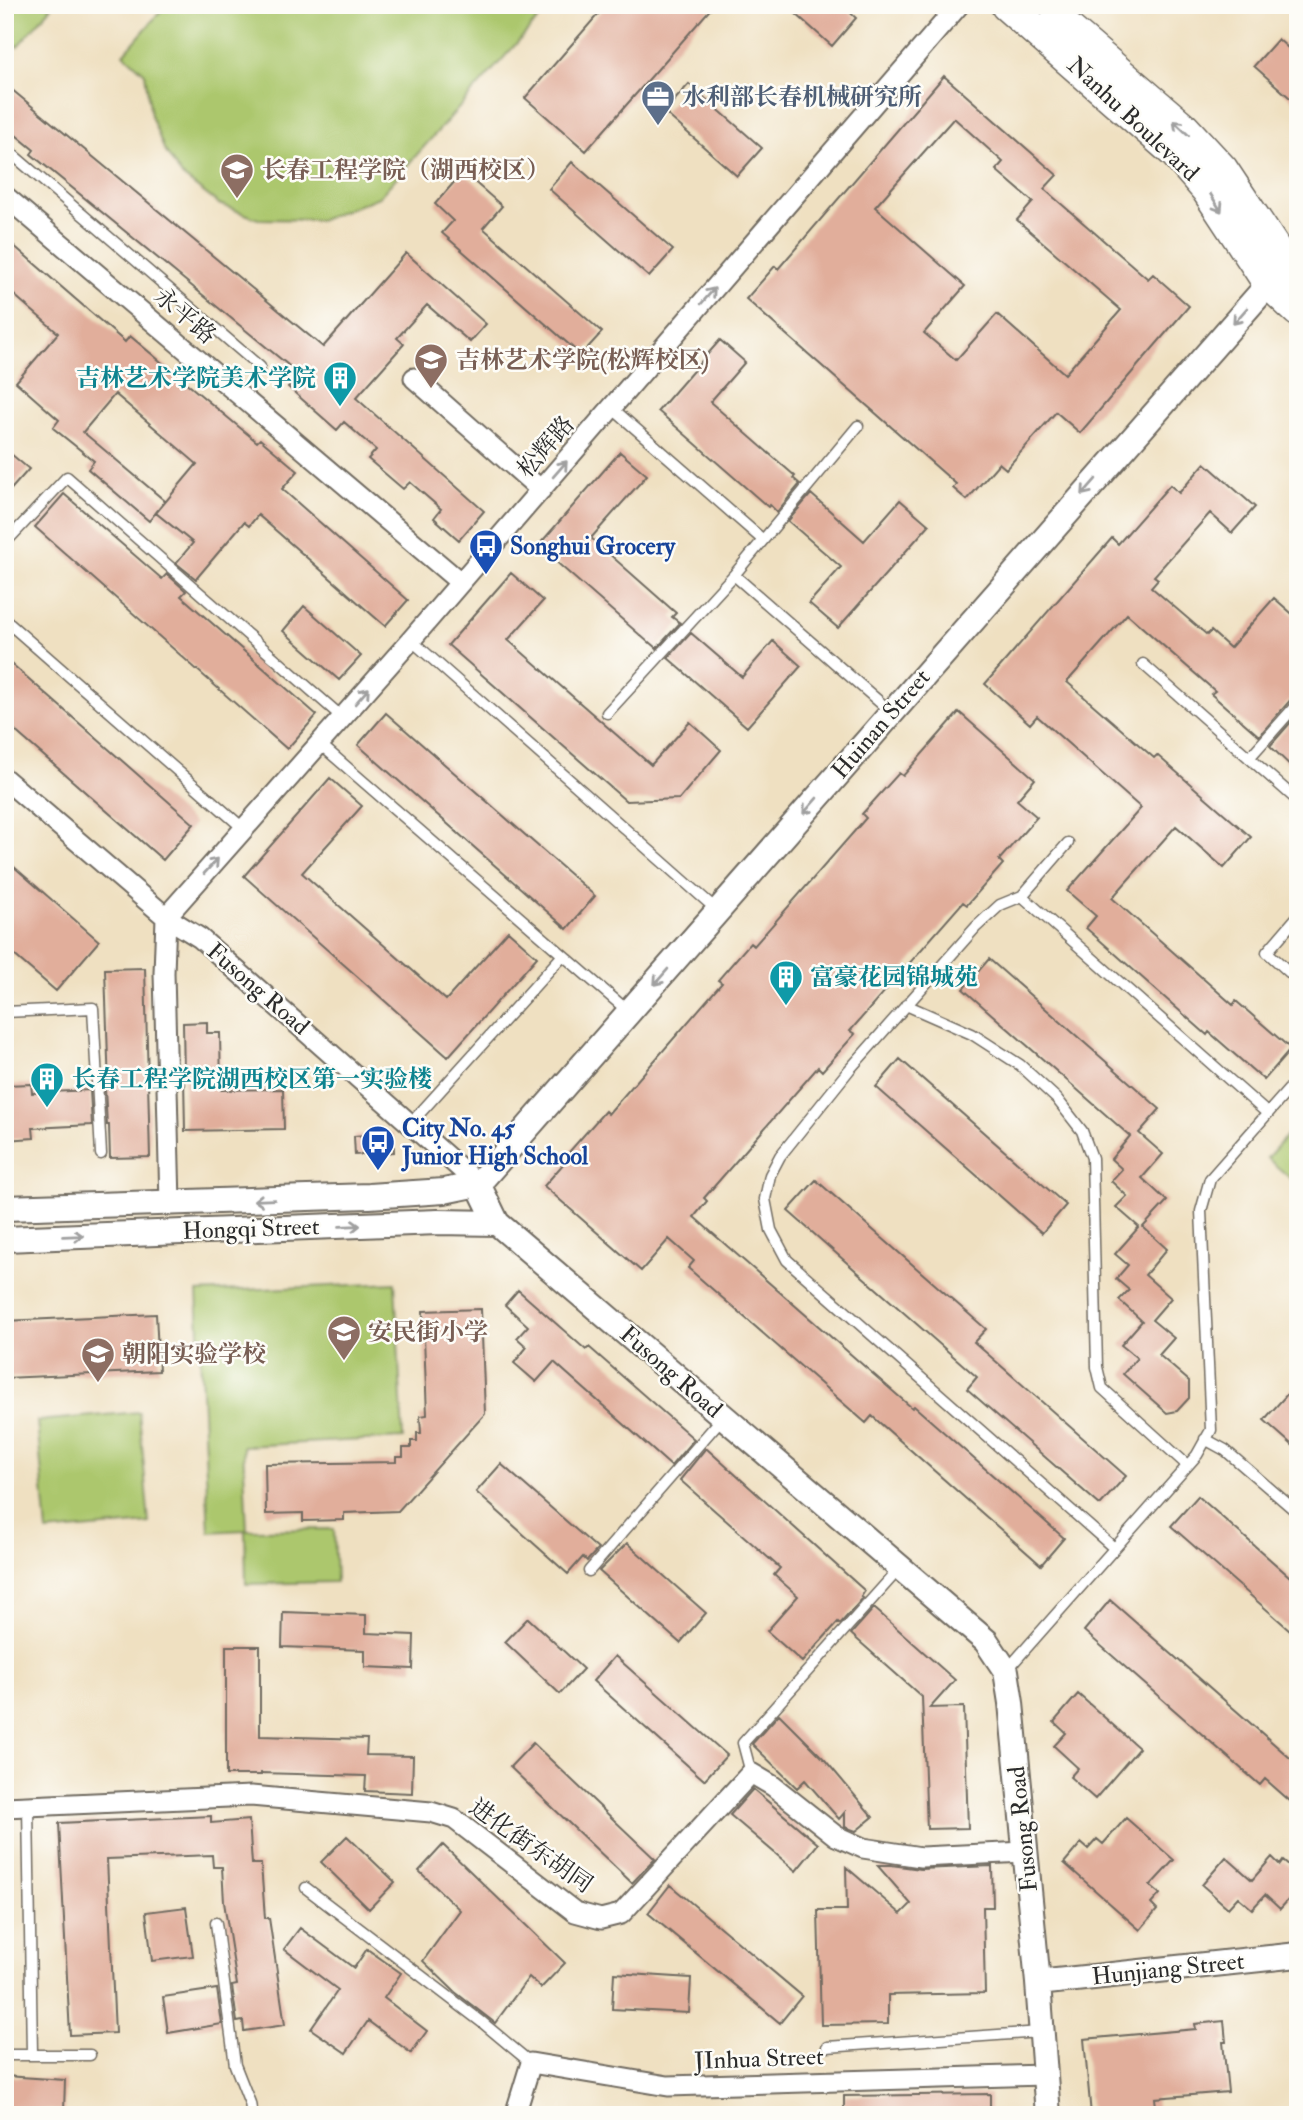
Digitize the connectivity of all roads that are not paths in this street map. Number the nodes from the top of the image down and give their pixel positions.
1 (959, 5) edge
2 (1007, 5) edge
3 (1040, 5) edge
4 (5, 148) edge
5 (5, 196) edge
6 (1284, 275) edge
7 (1298, 310) edge
8 (260, 367) dead end
9 (414, 378) dead end
10 (612, 408) junction
11 (858, 426) dead end
12 (541, 490) junction
13 (763, 540) junction
14 (5, 543) edge
15 (734, 575) junction
16 (460, 582) junction
17 (5, 620) edge
18 (411, 640) junction
19 (1143, 664) dead end
20 (1298, 703) edge
21 (891, 712) junction
22 (607, 713) dead end
23 (343, 718) junction
24 (320, 744) junction
25 (1249, 758) junction
26 (5, 779) edge
27 (1298, 801) edge
28 (244, 829) junction
29 (1068, 842) dead end
30 (1023, 896) junction
31 (718, 911) junction
32 (1298, 916) edge
33 (166, 917) junction
34 (563, 955) junction
35 (1298, 979) edge
36 (906, 1005) junction
37 (5, 1012) edge
38 (629, 1012) junction
39 (1298, 1079) edge
40 (1267, 1113) junction
41 (411, 1123) junction
42 (101, 1154) dead end
43 (478, 1184) junction
44 (170, 1203) junction
45 (5, 1208) edge
46 (497, 1223) junction
47 (5, 1238) edge
48 (724, 1417) junction
49 (1205, 1439) junction
50 (1187, 1465) junction
51 (1298, 1513) edge
52 (1114, 1548) junction
53 (900, 1568) junction
54 (589, 1571) dead end
55 (1006, 1671) junction
56 (751, 1773) junction
57 (28, 1806) junction
58 (5, 1807) edge
59 (1025, 1852) junction
60 (306, 1888) dead end
61 (216, 1923) dead end
62 (1298, 1955) edge
63 (1038, 1983) junction
64 (1041, 2032) junction
65 (827, 2047) dead end
66 (32, 2054) junction
67 (5, 2055) edge
68 (90, 2055) dead end
69 (530, 2063) junction
70 (1044, 2075) junction
71 (252, 2115) edge
72 (515, 2115) edge
73 (1048, 2115) edge

10 -> 1 street, 松辉路
2 -> 6 main road, Nanhu Boulevard
6 -> 3 main road, Nanhu Boulevard
4 - 8 lane
5 - 16 street, 永平路
6 - 7 main road, Nanhu Boulevard
6 -> 21 street, Huinan Street
9 - 12 street
12 -> 10 street, 松辉路
10 - 13 lane
11 - 13 lane
12 - 16 street, 松辉路
13 - 15 lane
14 - 23 lane
15 - 21 lane
15 - 22 lane
16 - 18 street, 松辉路
17 - 28 lane
23 -> 18 street, 松辉路
18 - 31 lane
19 - 25 lane
20 - 25 lane
21 -> 31 street, Huinan Street
23 - 24 street, 松辉路
24 - 28 street, 松辉路
24 - 34 lane
25 - 27 lane
26 - 33 street, Fusong Road
33 -> 28 street, 松辉路
29 - 30 lane
30 - 36 lane
30 - 40 lane
31 -> 38 street, Huinan Street
32 - 35 lane
33 - 41 street, Fusong Road
33 - 44 street
34 - 38 lane
34 - 41 lane
36 - 50 lane
36 - 52 lane
37 - 42 lane
38 - 43 street, Huinan Street
39 - 40 lane
40 - 49 lane
41 - 43 street, Fusong Road
43 -> 44 street, Hongqi Street
43 - 46 street, Fusong Road
44 - 45 street, Hongqi Street
47 -> 46 street, Hongqi Street
46 - 48 street, Fusong Road
48 - 53 street, Fusong Road
48 - 54 lane
49 - 50 lane
49 - 51 lane
50 - 52 lane
52 - 55 lane
53 - 55 street, Fusong Road
53 - 56 lane
55 - 59 street, Fusong Road
56 - 57 street, 进化街东胡同
56 - 59 street
57 - 58 street, 进化街东胡同
57 - 66 lane
59 - 63 street, Fusong Road
60 - 69 lane
61 - 71 lane
62 - 63 street, Hunjiang Street
63 - 64 street, Fusong Road
64 - 65 lane
64 - 70 street, Fusong Road
66 - 67 lane
66 - 68 lane
69 - 70 street, JInhua Street
69 - 72 street
70 - 73 street, Fusong Road

